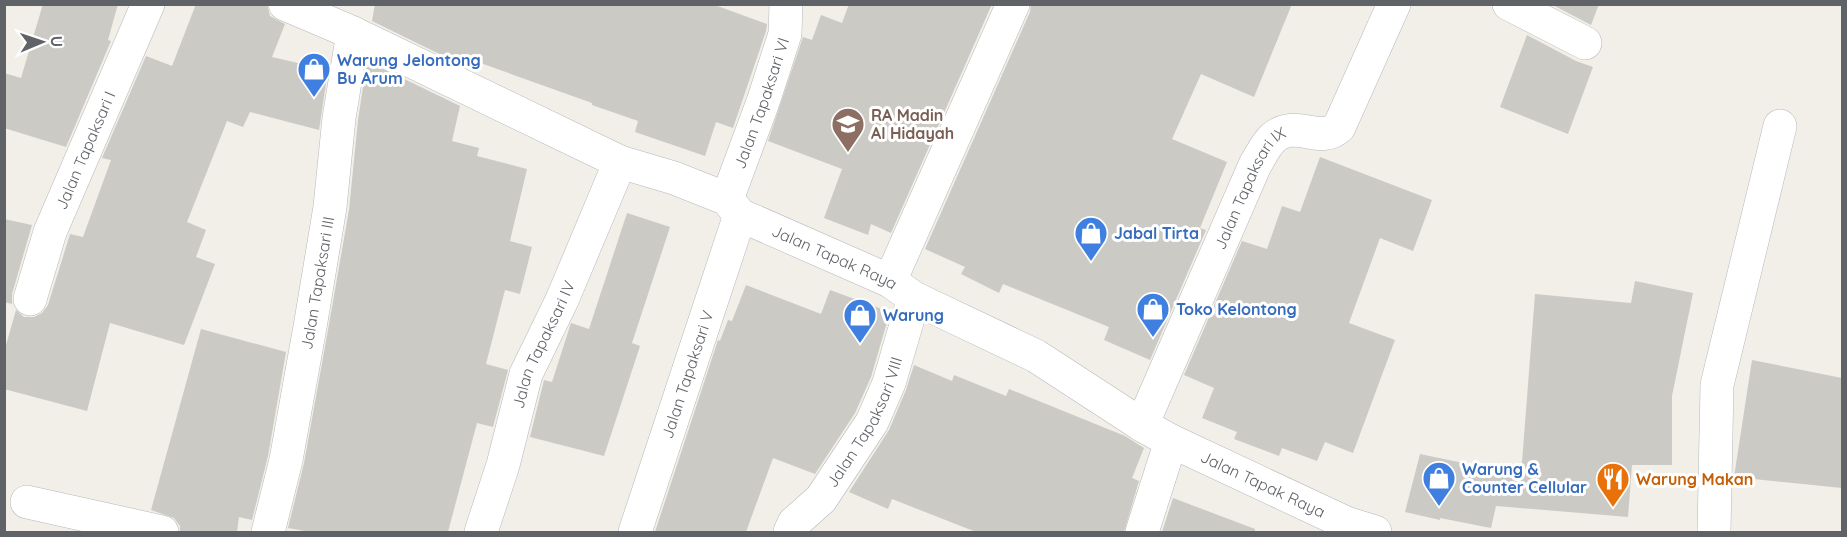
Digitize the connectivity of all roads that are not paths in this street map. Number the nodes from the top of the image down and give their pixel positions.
1 (148, 4) edge
2 (285, 4) edge
3 (786, 4) edge
4 (1013, 4) edge
5 (1394, 4) edge
6 (1509, 4) edge
7 (342, 21) edge
8 (1585, 43) dead end
9 (1780, 126) dead end
10 (620, 162) junction
11 (734, 207) junction
12 (902, 289) junction
13 (30, 298) dead end
14 (1142, 425) junction
15 (1171, 441) junction
16 (27, 502) dead end
17 (162, 532) edge
18 (268, 532) edge
19 (481, 532) edge
20 (636, 532) edge
21 (790, 532) edge
22 (1142, 532) edge
23 (1375, 532) edge
24 (1714, 532) edge

1 - 13 street, Jalan Tapaksari I
2 - 7 street, Jalan Tapak Raya
3 - 11 street, Jalan Tapaksari VI
4 - 12 street, Jalan Tapaksari VIII
5 - 14 street, Jalan Tapaksari IX
6 - 8 street
7 - 10 street, Jalan Tapak Raya
7 - 18 street, Jalan Tapaksari III
9 - 24 street
10 - 11 street, Jalan Tapak Raya
10 - 19 street, Jalan Tapaksari IV
11 - 12 street, Jalan Tapak Raya
11 - 20 street, Jalan Tapaksari V
12 - 14 street, Jalan Tapak Raya
12 - 21 street, Jalan Tapaksari VIII
14 - 15 street, Jalan Tapak Raya
15 - 22 street
15 - 23 street, Jalan Tapak Raya
16 - 17 street

